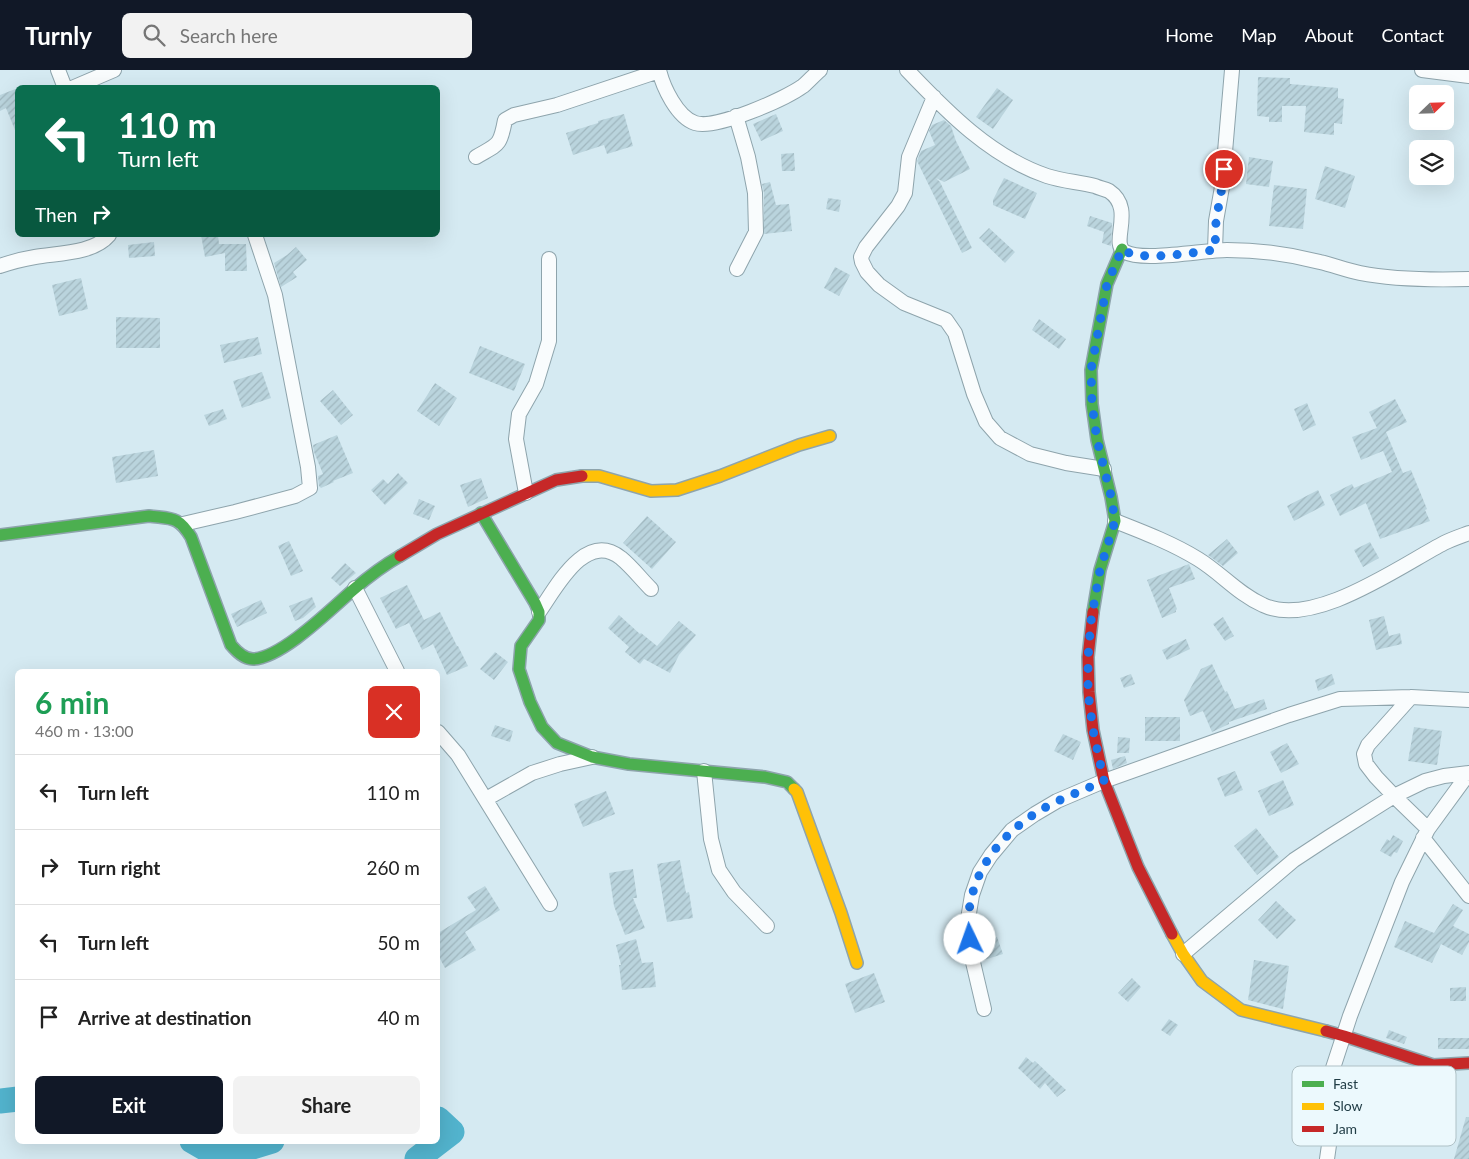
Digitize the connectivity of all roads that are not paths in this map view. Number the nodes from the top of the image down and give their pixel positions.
1 (58, 70) edge
2 (114, 70) edge
3 (820, 70) edge
4 (906, 70) edge
5 (1232, 70) edge
6 (1422, 70) edge
7 (659, 71) edge
8 (1469, 76) edge
9 (64, 85) edge
10 (79, 85) edge
11 (934, 97) junction
12 (736, 116) junction
13 (476, 157) dead end
14 (107, 237) edge
15 (255, 237) edge
16 (1122, 249) junction
17 (1215, 250) junction
18 (549, 259) dead end
19 (0, 266) edge
20 (737, 269) dead end
21 (1469, 279) edge
22 (830, 436) dead end
23 (1104, 469) junction
24 (526, 492) junction
25 (481, 512) junction
26 (1115, 521) junction
27 (182, 524) junction
28 (1469, 533) edge
29 (0, 535) edge
30 (355, 588) junction
31 (651, 588) dead end
32 (539, 612) junction
33 (396, 669) edge
34 (1410, 697) junction
35 (1469, 700) edge
36 (440, 734) edge
37 (592, 757) junction
38 (704, 771) junction
39 (1469, 773) edge
40 (1104, 781) junction
41 (1394, 796) junction
42 (486, 799) junction
43 (1426, 834) junction
44 (1469, 896) edge
45 (550, 904) dead end
46 (768, 926) dead end
47 (1183, 954) junction
48 (857, 963) dead end
49 (984, 1009) dead end
50 (1344, 1036) junction
51 (1469, 1063) edge
52 (1335, 1066) edge
53 (1329, 1146) edge
54 (1328, 1159) edge

1 - 9 street
2 - 10 street
3 - 12 street
4 - 11 street
5 - 17 street
6 - 8 street
7 - 12 street
7 - 13 street
11 - 16 street
11 - 23 street
12 - 20 street
14 - 19 street
15 - 27 street
16 - 17 street
16 - 23 street
17 - 21 street
18 - 24 street
22 - 24 street
23 - 26 street
24 - 25 street
25 - 30 street
25 - 32 street
26 - 28 street
26 - 40 street
27 - 29 street
27 - 30 street
30 - 33 street
31 - 32 street
32 - 37 street
34 - 35 street
34 - 40 street
34 - 41 street
36 - 42 street
37 - 38 street
37 - 42 street
38 - 46 street
38 - 48 street
39 - 41 street
39 - 43 street
40 - 47 street
40 - 49 street
41 - 43 street
41 - 47 street
42 - 45 street
43 - 44 street
43 - 50 street
47 - 50 street
50 - 51 street
50 - 52 street
53 - 54 street

